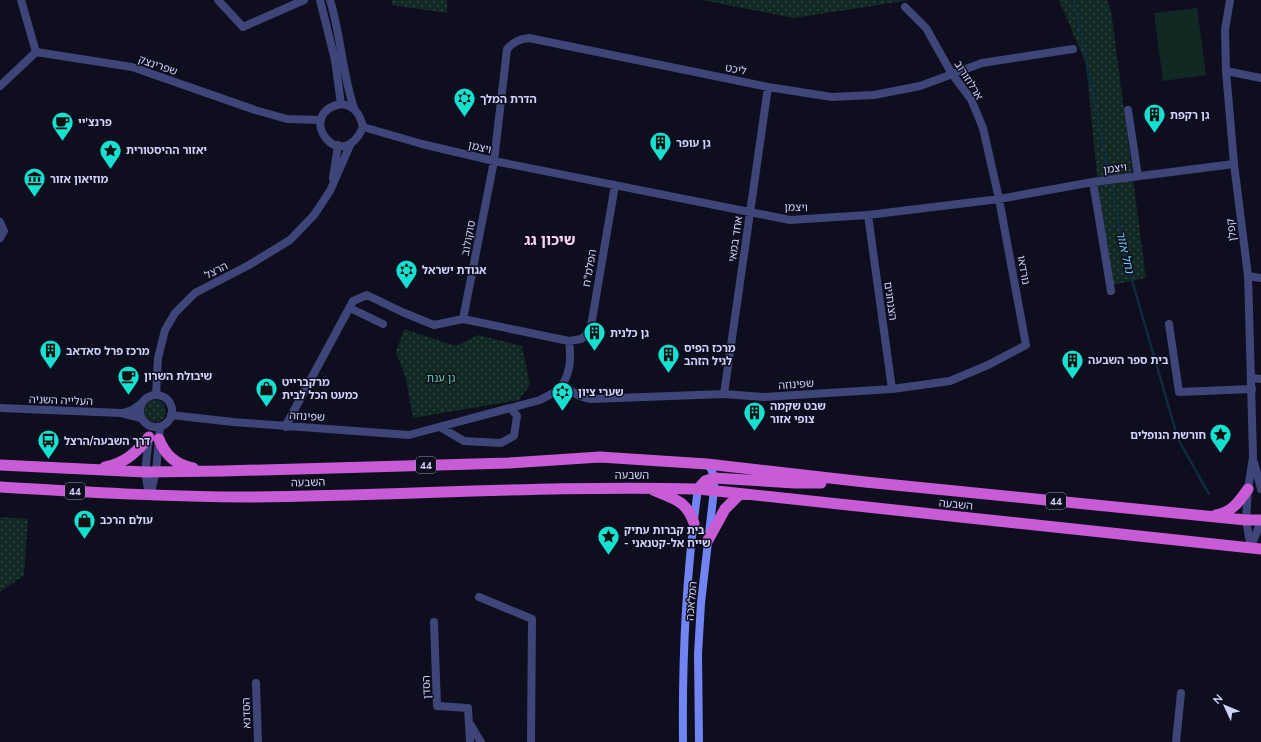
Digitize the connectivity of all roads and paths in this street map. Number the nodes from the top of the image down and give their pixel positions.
1 (21, 0) edge
2 (218, 0) edge
3 (304, 0) edge
4 (320, 0) edge
5 (330, 0) edge
6 (1230, 0) edge
7 (905, 7) dead end
8 (1073, 48) dead end
9 (36, 52) junction
10 (1226, 71) junction
11 (952, 74) junction
12 (1261, 78) edge
13 (0, 86) edge
14 (768, 87) junction
15 (341, 104) junction
16 (354, 108) junction
17 (1128, 110) dead end
18 (321, 120) junction
19 (363, 127) junction
20 (351, 143) junction
21 (338, 145) junction
22 (494, 161) junction
23 (1234, 164) junction
24 (1138, 176) junction
25 (1096, 182) junction
26 (615, 185) junction
27 (330, 191) junction
28 (999, 199) junction
29 (750, 212) junction
30 (868, 215) junction
31 (0, 222) edge
32 (2, 234) edge
33 (1248, 276) junction
34 (1261, 278) edge
35 (1111, 291) dead end
36 (350, 308) junction
37 (464, 319) junction
38 (383, 324) dead end
39 (1169, 324) dead end
40 (569, 341) junction
41 (1026, 345) joint
42 (1252, 378) junction
43 (1261, 380) edge
44 (563, 384) junction
45 (892, 389) junction
46 (1252, 389) junction
47 (724, 394) junction
48 (156, 395) junction
49 (142, 403) junction
50 (0, 408) edge
51 (511, 408) junction
52 (121, 413) junction
53 (171, 415) junction
54 (141, 418) junction
55 (285, 426) junction
56 (160, 427) junction
57 (440, 427) junction
58 (153, 434) junction
59 (1253, 458) junction
60 (707, 464) junction
61 (0, 466) edge
62 (87, 470) junction
63 (223, 471) junction
64 (145, 472) junction
65 (156, 472) junction
66 (714, 478) junction
67 (865, 482) junction
68 (0, 488) edge
69 (647, 488) junction
70 (698, 489) junction
71 (1248, 489) junction
72 (1261, 489) edge
73 (714, 490) junction
74 (740, 494) junction
75 (149, 495) junction
76 (1210, 516) junction
77 (1246, 520) junction
78 (1261, 521) edge
79 (694, 523) junction
80 (708, 540) junction
81 (1256, 549) edge
82 (479, 597) dead end
83 (434, 622) dead end
84 (256, 683) dead end
85 (1181, 693) dead end
86 (469, 722) junction
87 (683, 728) junction
88 (258, 742) edge
89 (470, 742) edge
90 (481, 742) edge
91 (531, 742) edge
92 (676, 742) edge
93 (683, 742) edge
94 (699, 742) edge
95 (1176, 742) edge

1 - 9 street
2 - 3 street
4 - 15 street
5 - 16 street
6 - 10 street, קפלן
7 - 11 street, ארלוזורוב
8 - 11 street, ליכט
9 - 13 street
9 - 18 street, שפרינצק
10 - 12 street
10 - 23 street, קפלן
11 - 14 street, ליכט
11 - 28 street, ארלוזורוב
14 - 22 street, ליכט
14 - 29 street, אחד במאי
15 - 16 street
15 - 18 street
16 - 19 street
17 - 24 street
18 - 21 street
19 - 20 street
19 - 22 street, ויצמן
20 - 21 street
20 - 27 street, הרצל
21 - 27 street, הרצל
22 - 26 street, ויצמן
22 - 37 street, סוקולוב
23 - 24 street, ויצמן
23 - 33 street, קפלן
24 - 25 street, ויצמן
25 - 28 street, ויצמן
25 - 35 street
26 - 29 street, ויצמן
26 - 40 street, הפלמ"ח
27 - 48 street, הרצל
28 - 30 street, ויצמן
28 - 41 street, נורדאו
29 - 30 street, ויצמן
29 - 47 street, אחד במאי
30 - 45 street, הצנחנים
31 - 32 street
33 - 34 street
33 - 42 street, קפלן
36 - 37 street
36 - 38 street
36 - 55 street
37 - 40 street
39 - 46 street
40 - 44 street
41 - 45 street, שפינוזה
42 - 43 street
42 - 46 street, קפלן
44 - 47 street, שפינוזה
44 - 51 street, שפינוזה
45 - 47 street, שפינוזה
46 - 59 street, קפלן
48 - 49 street, העלייה השניה
48 - 53 street
49 - 52 street, העלייה השניה
49 - 54 street
50 - 52 street, העלייה השניה
51 - 57 street, שפינוזה
51 - 57 street
52 - 54 street, העלייה השניה
53 - 55 street, שפינוזה
53 - 56 street
54 - 58 street
55 - 57 street, שפינוזה
56 - 58 street
56 - 58 street
58 - 62 highway
58 - 63 highway
58 - 64 street
58 - 65 street
59 - 71 street, קפלן
59 - 72 street, קפלן
60 - 63 highway, השבעה / 44
60 - 66 main road, המלאכה
60 - 67 highway, השבעה / 44
61 - 62 highway, השבעה / 44
62 - 64 highway, השבעה / 44
63 - 65 highway, השבעה / 44
64 - 65 highway, השבעה / 44
64 - 75 street
65 - 75 street
66 - 67 highway
66 - 70 highway
66 - 73 main road, המלאכה
67 - 76 highway, השבעה / 44
68 - 75 highway, השבעה / 44
69 - 70 highway, השבעה / 44
69 - 75 highway, השבעה / 44
69 - 79 highway
70 - 73 highway, השבעה / 44
70 - 79 main road, המלאכה
71 - 76 highway
71 - 77 street, קפלן
73 - 74 highway, השבעה / 44
73 - 80 main road, המלאכה
74 - 80 highway
74 - 81 highway, השבעה / 44
76 - 77 highway, השבעה / 44
77 - 78 highway, השבעה / 44
77 - 81 street, קפלן
78 - 81 street
79 - 87 main road, המלאכה
80 - 94 main road, המלאכה
82 - 91 street
83 - 86 street, הסדן
84 - 88 street, הסדנא
85 - 95 street
86 - 89 street, הסדן
86 - 90 street, הסדן
87 - 92 main road
87 - 93 main road, המלאכה

